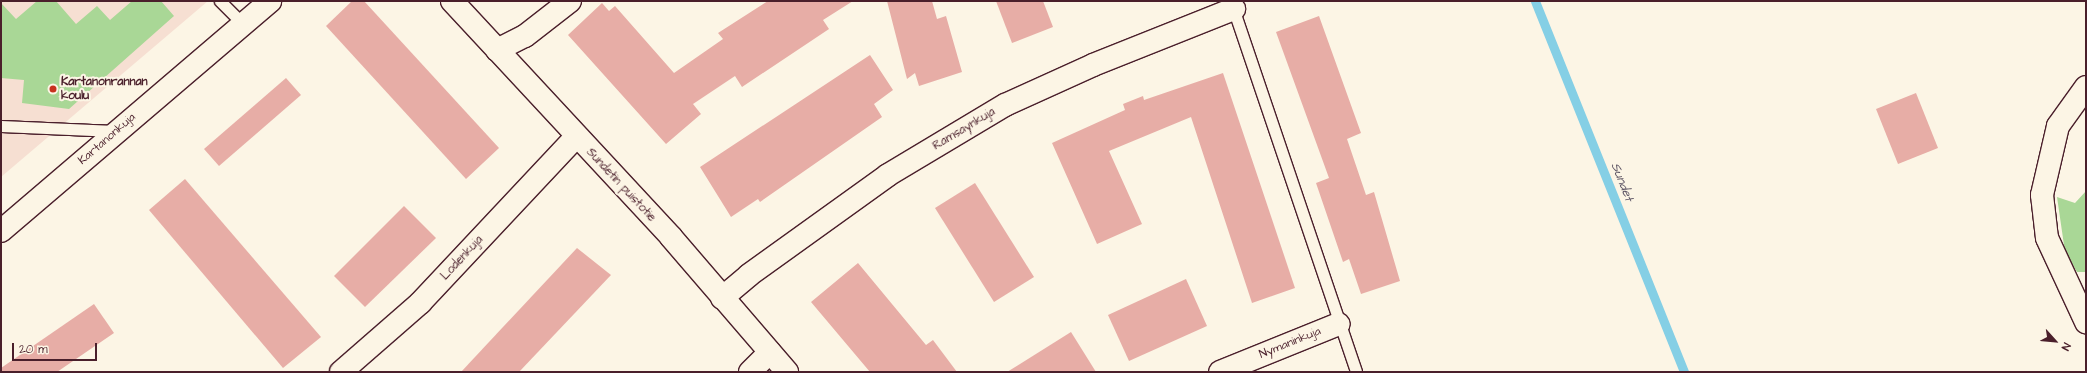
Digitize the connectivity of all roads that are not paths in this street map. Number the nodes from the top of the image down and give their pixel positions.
1 (220, 1) edge
2 (270, 1) edge
3 (452, 1) edge
4 (570, 1) edge
5 (1232, 5) edge
6 (243, 24) junction
7 (497, 50) junction
8 (2086, 87) edge
9 (1, 126) edge
10 (115, 131) junction
11 (576, 137) junction
12 (1, 231) edge
13 (722, 298) junction
14 (2086, 322) edge
15 (1339, 324) junction
16 (770, 352) junction
17 (341, 372) edge
18 (750, 372) edge
19 (787, 372) edge
20 (1220, 372) edge
21 (1356, 372) edge

1 - 6 lane
2 - 6 street, Kartanonkuja
3 - 7 street, Sundetin puistotie
4 - 7 street
5 - 13 street, Ramsaynkuja
5 - 15 lane
6 - 10 street, Kartanonkuja
7 - 11 street, Sundetin puistotie
8 - 14 street
9 - 10 lane
10 - 12 street, Kartanonkuja
11 - 13 street, Sundetin puistotie
11 - 17 street, Lodenkuja
13 - 16 street, Sundetin puistotie
15 - 20 street, Nymaninkuja
15 - 21 lane
16 - 18 street
16 - 19 street, Sundetin puistotie

